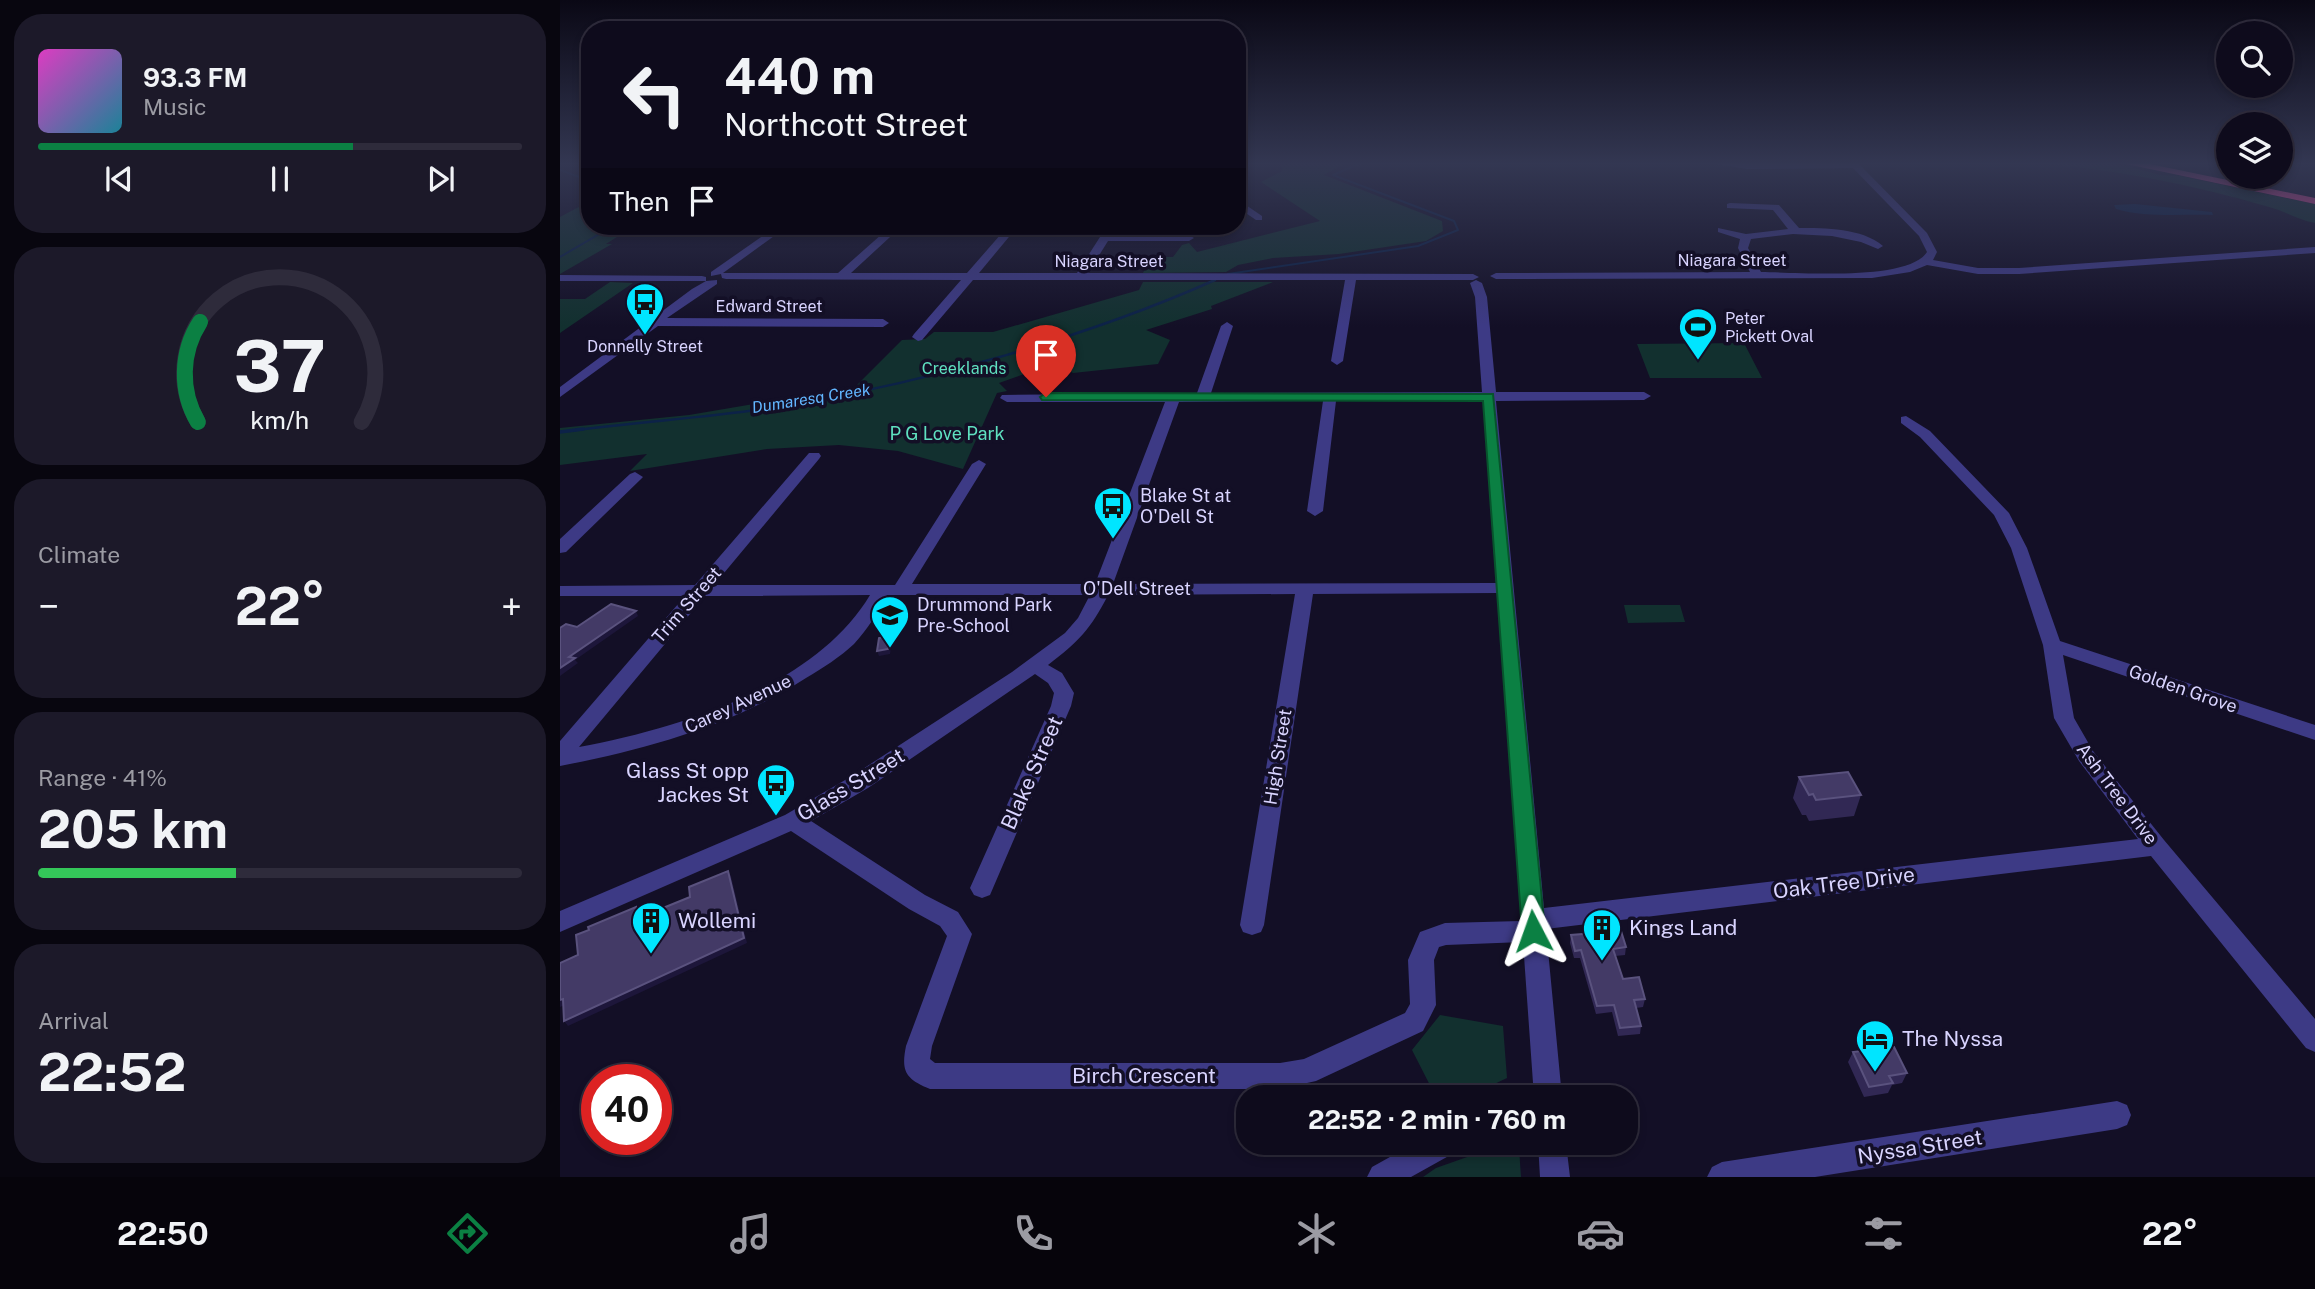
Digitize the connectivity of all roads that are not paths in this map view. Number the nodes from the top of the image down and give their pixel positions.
1 (1784, 217) edge
2 (1905, 217) edge
3 (1722, 230) dead end
4 (1797, 233) junction
5 (771, 235) edge
6 (887, 235) edge
7 (1005, 235) edge
8 (1105, 235) edge
9 (1746, 237) junction
10 (1103, 238) junction
11 (1189, 238) dead end
12 (1878, 246) dead end
13 (2315, 250) edge
14 (1926, 262) junction
15 (1351, 276) junction
16 (1758, 276) junction
17 (840, 277) junction
18 (970, 277) junction
19 (1080, 277) junction
20 (560, 278) edge
21 (714, 278) junction
22 (1475, 280) junction
23 (1495, 281) junction
24 (1481, 298) junction
25 (655, 322) junction
26 (883, 323) dead end
27 (1227, 326) dead end
28 (918, 337) dead end
29 (1337, 361) dead end
30 (560, 393) edge
31 (1644, 396) dead end
32 (1203, 397) junction
33 (1330, 397) junction
34 (1489, 397) junction
35 (1007, 398) dead end
36 (1173, 398) junction
37 (1906, 420) dead end
38 (814, 456) dead end
39 (979, 464) dead end
40 (635, 477) dead end
41 (1315, 511) dead end
42 (560, 548) edge
43 (1505, 588) junction
44 (1102, 589) junction
45 (1304, 589) junction
46 (700, 590) junction
47 (891, 590) junction
48 (560, 591) edge
49 (2052, 645) junction
50 (1037, 666) junction
51 (2315, 733) edge
52 (560, 757) edge
53 (793, 821) junction
54 (2156, 846) junction
55 (982, 888) dead end
56 (560, 922) edge
57 (1252, 925) dead end
58 (1533, 925) junction
59 (2315, 1038) edge
60 (1547, 1085) edge
61 (2117, 1115) dead end
62 (1422, 1155) edge
63 (1553, 1155) edge
64 (1382, 1177) edge
65 (1555, 1177) edge
66 (1722, 1177) edge

1 - 4 street
2 - 14 street
3 - 9 street
4 - 9 street
4 - 12 street
5 - 21 street
6 - 17 street
7 - 18 street
8 - 10 street
9 - 16 street
10 - 11 street
10 - 19 street
13 - 14 street
14 - 16 street, Niagara Street
15 - 19 street, Niagara Street
15 - 22 street, Niagara Street
15 - 29 street
16 - 23 street, Niagara Street
17 - 18 street, Niagara Street
17 - 21 street, Niagara Street
18 - 19 street, Niagara Street
18 - 28 street
20 - 21 street, Niagara Street
21 - 25 street
22 - 23 street, Niagara Street
22 - 24 street
23 - 24 street
24 - 34 street
25 - 26 street, Edward Street
25 - 30 street
27 - 32 street
31 - 34 street
32 - 33 street
32 - 36 street
33 - 34 street
33 - 41 street
34 - 43 street
35 - 36 street
36 - 44 street
37 - 49 street, Ash Tree Drive
38 - 46 street, Trim Street
39 - 47 street, Carey Avenue
40 - 42 street
43 - 45 street, O'Dell Street
43 - 58 street
44 - 45 street, O'Dell Street
44 - 47 street, O'Dell Street
44 - 50 street, Glass Street
45 - 57 street, High Street
46 - 47 street, O'Dell Street
46 - 48 street, O'Dell Street
46 - 52 street, Trim Street
47 - 52 street, Carey Avenue
49 - 51 street, Golden Grove
49 - 54 street, Ash Tree Drive
50 - 53 street, Glass Street
50 - 55 street, Blake Street
53 - 56 street, Glass Street
53 - 58 street, Birch Crescent
54 - 58 street, Oak Tree Drive
54 - 59 street, Ash Tree Drive
58 - 60 street
61 - 66 street, Nyssa Street
62 - 64 street
63 - 65 street

